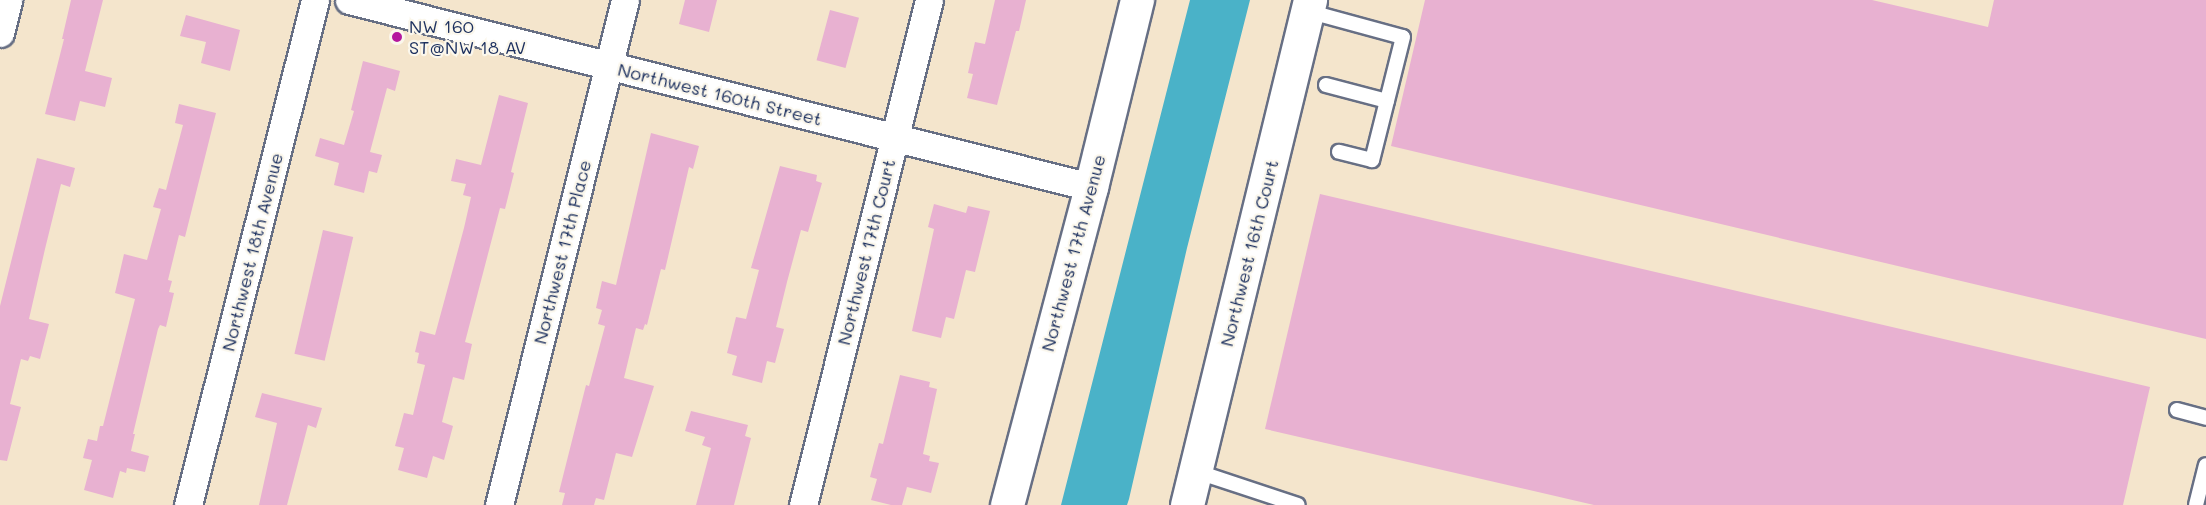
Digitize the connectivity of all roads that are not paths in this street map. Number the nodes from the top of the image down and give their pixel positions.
1 (8, 0) edge
2 (315, 0) edge
3 (349, 0) edge
4 (625, 0) edge
5 (929, 0) edge
6 (1137, 0) edge
7 (1309, 6) edge
8 (0, 33) edge
9 (608, 65) junction
10 (1326, 85) dead end
11 (1387, 101) junction
12 (894, 138) junction
13 (1339, 152) dead end
14 (1091, 187) junction
15 (2177, 410) dead end
16 (2206, 418) edge
17 (2206, 465) edge
18 (1195, 471) junction
19 (188, 505) edge
20 (499, 505) edge
21 (803, 505) edge
22 (1007, 505) edge
23 (1187, 505) edge
24 (1298, 505) edge
25 (2196, 505) edge

1 - 8 street
2 - 19 street, Northwest 18th Avenue
3 - 9 street, Northwest 160th Street
4 - 9 street, Northwest 17th Place
5 - 12 street, Northwest 17th Court
6 - 14 street, Northwest 17th Avenue
7 - 11 lane
7 - 18 street, Northwest 16th Court
9 - 12 street, Northwest 160th Street
9 - 20 street, Northwest 17th Place
10 - 11 lane
11 - 13 lane
12 - 14 street, Northwest 160th Street
12 - 21 street, Northwest 17th Court
14 - 22 street, Northwest 17th Avenue
15 - 16 lane
17 - 25 lane
18 - 23 street, Northwest 16th Court
18 - 24 lane

